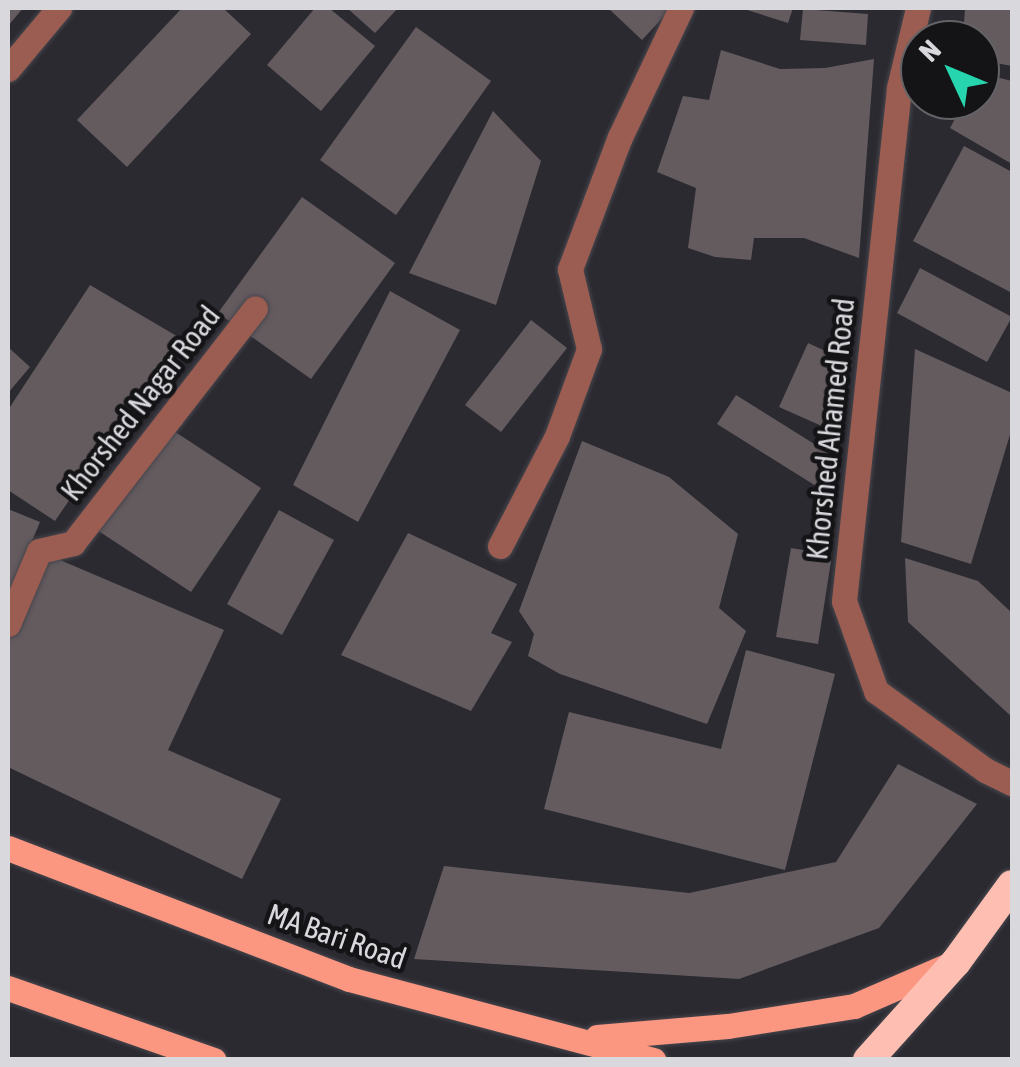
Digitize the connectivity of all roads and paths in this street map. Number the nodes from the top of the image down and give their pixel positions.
1 (59, 8) edge
2 (681, 8) edge
3 (918, 8) edge
4 (8, 70) edge
5 (255, 308) dead end
6 (500, 546) dead end
7 (8, 624) edge
8 (1012, 782) edge
9 (8, 848) edge
10 (1012, 885) edge
11 (956, 962) junction
12 (8, 988) edge
13 (572, 1038) junction
14 (214, 1060) edge
15 (653, 1060) edge
16 (868, 1060) edge

1 - 4 street
2 - 6 street
3 - 8 street, Khorshed Ahamed Road
5 - 7 street, Khorshed Nagar Road
9 - 13 main road, MA Bari Road
10 - 11 highway
11 - 13 main road
11 - 16 highway
12 - 14 main road
13 - 15 main road, MA Bari Road

